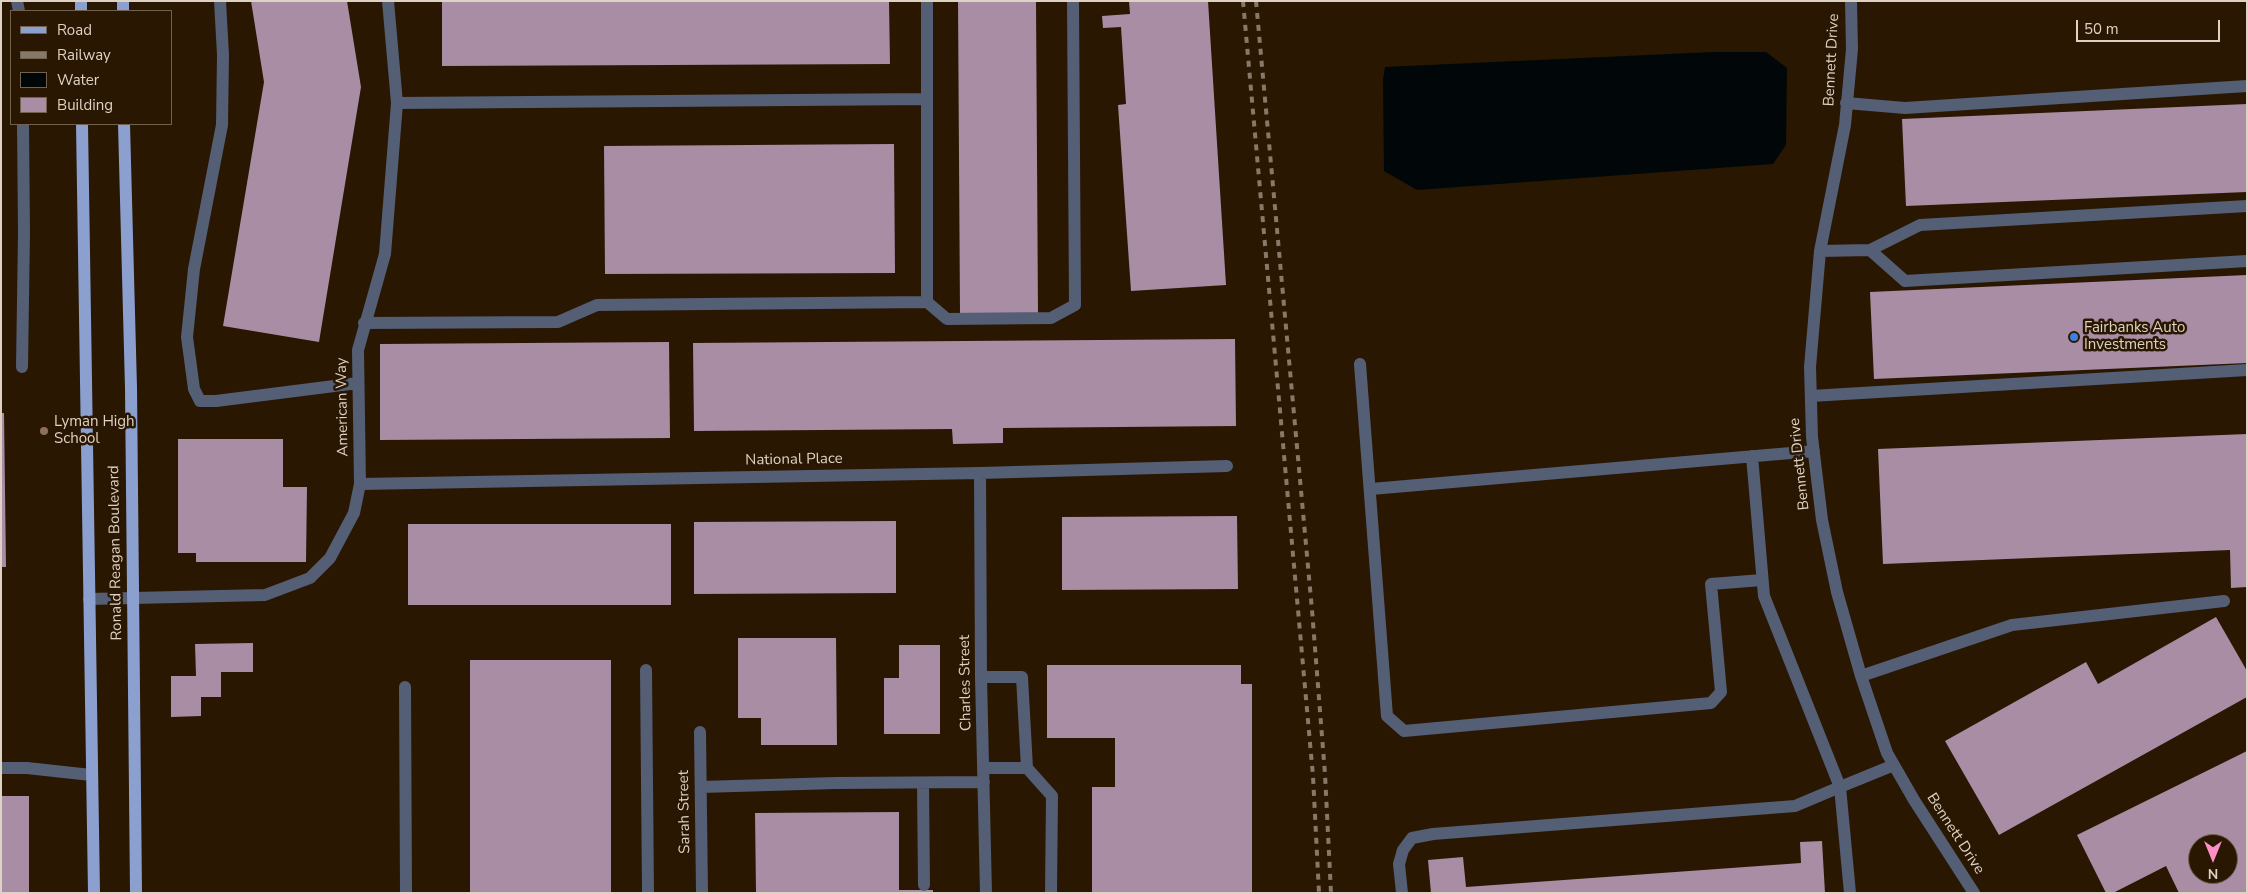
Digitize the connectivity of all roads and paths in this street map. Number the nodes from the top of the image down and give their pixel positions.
1 (220, 1) edge
2 (388, 1) edge
3 (927, 1) edge
4 (1074, 1) edge
5 (1851, 1) edge
6 (2247, 86) edge
7 (927, 99) junction
8 (398, 103) junction
9 (1846, 103) junction
10 (23, 125) edge
11 (82, 125) edge
12 (124, 125) edge
13 (2247, 206) edge
14 (1870, 250) junction
15 (1820, 251) junction
16 (2247, 261) edge
17 (927, 302) junction
18 (364, 323) junction
19 (1360, 364) dead end
20 (22, 367) dead end
21 (2247, 370) edge
22 (358, 383) junction
23 (1811, 396) junction
24 (1814, 451) junction
25 (1752, 456) junction
26 (1227, 466) dead end
27 (980, 473) junction
28 (360, 484) junction
29 (1371, 489) junction
30 (1762, 580) junction
31 (89, 598) junction
32 (133, 598) junction
33 (2224, 601) dead end
34 (646, 670) dead end
35 (1861, 676) junction
36 (981, 677) junction
37 (404, 687) dead end
38 (700, 732) dead end
39 (1894, 765) junction
40 (1, 768) edge
41 (984, 768) junction
42 (1027, 768) junction
43 (91, 775) junction
44 (984, 782) junction
45 (923, 783) junction
46 (701, 787) junction
47 (1840, 787) junction
48 (924, 885) dead end
49 (94, 893) edge
50 (136, 893) edge
51 (406, 893) edge
52 (648, 893) edge
53 (702, 893) edge
54 (986, 893) edge
55 (1051, 893) edge
56 (1402, 893) edge
57 (1850, 893) edge
58 (1974, 893) edge

1 - 22 street
2 - 8 street, American Way
3 - 7 street
4 - 17 street
5 - 9 street, Bennett Drive
6 - 9 street
7 - 8 street
7 - 17 street
8 - 18 street, American Way
9 - 15 street, Bennett Drive
10 - 20 street
11 - 31 main road, Ronald Reagan Boulevard
12 - 32 main road, Ronald Reagan Boulevard
13 - 14 street
14 - 15 street
14 - 16 street
15 - 23 street, Bennett Drive
17 - 18 street
18 - 22 street, American Way
19 - 29 street
21 - 23 street
22 - 28 street, American Way
23 - 24 street, Bennett Drive
24 - 25 street
24 - 35 street, Bennett Drive
25 - 29 street
25 - 30 street
26 - 27 street, National Place
27 - 28 street, National Place
27 - 36 street, Charles Street
28 - 32 street, American Way
29 - 30 street
30 - 47 street
31 - 32 street, American Way
31 - 43 main road, Ronald Reagan Boulevard
32 - 50 main road, Ronald Reagan Boulevard
33 - 35 street
34 - 52 street
35 - 39 street, Bennett Drive
36 - 41 street, Charles Street
36 - 42 street
37 - 51 street
38 - 46 street, Sarah Street
39 - 47 street
39 - 58 street, Bennett Drive
40 - 43 street
41 - 42 street
41 - 44 street, Charles Street
42 - 55 street
43 - 49 main road, Ronald Reagan Boulevard
44 - 45 street
44 - 54 street, Charles Street
45 - 46 street
45 - 48 street
46 - 53 street, Sarah Street
47 - 56 street
47 - 57 street

